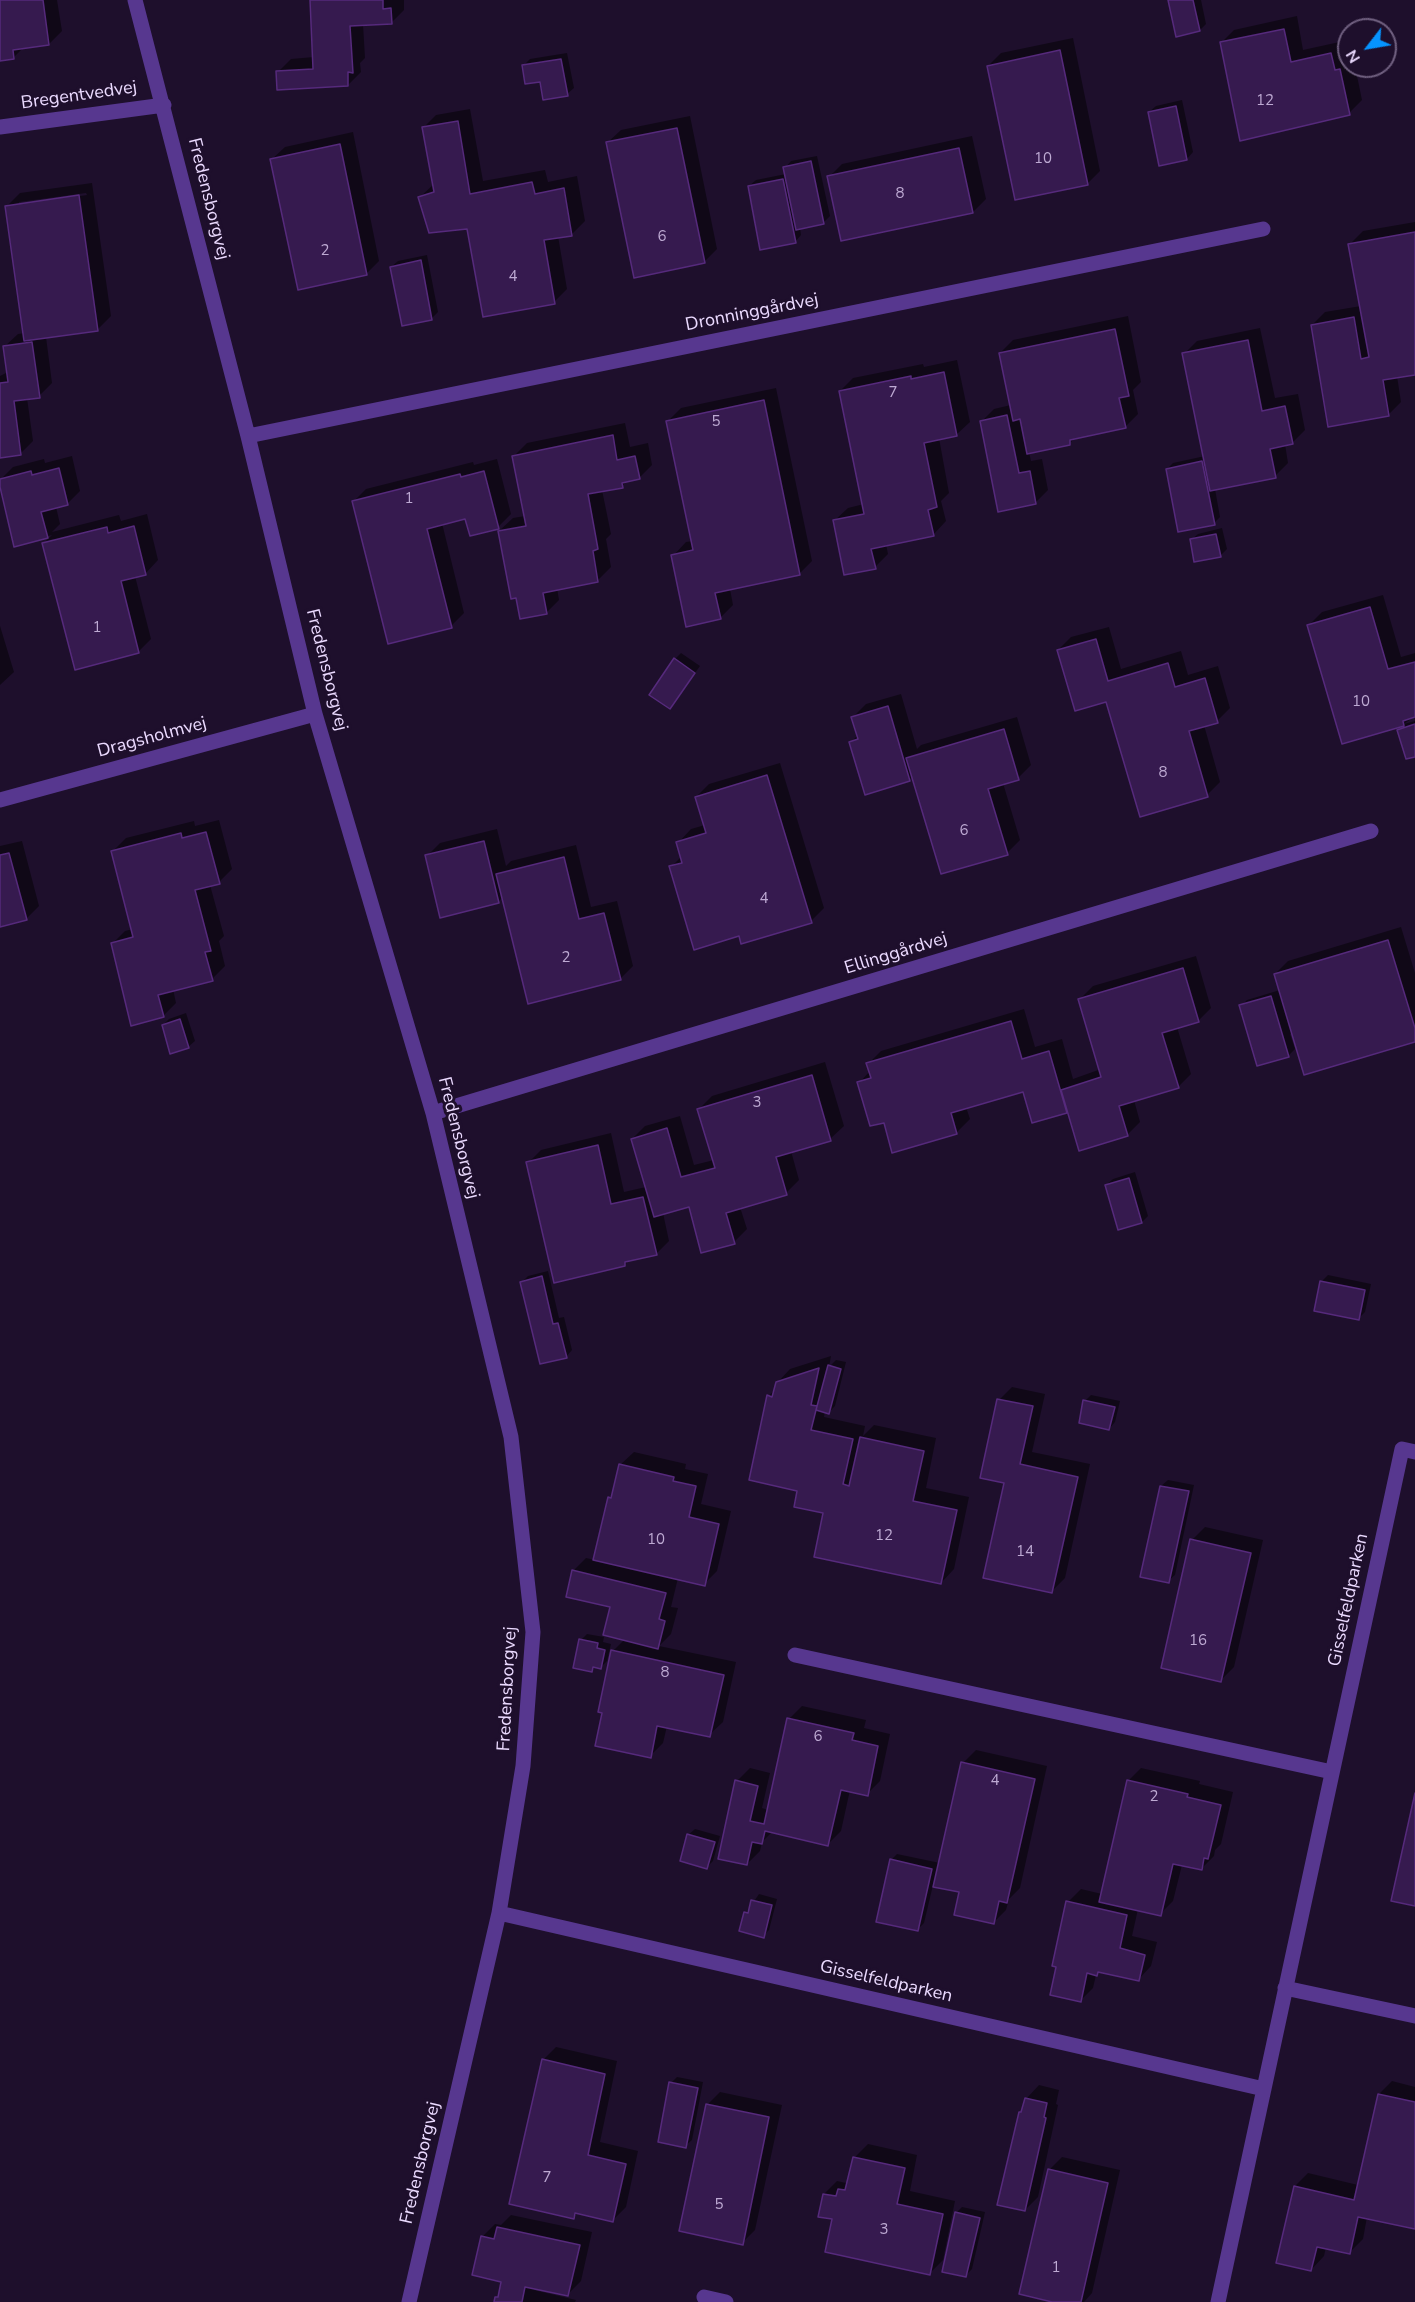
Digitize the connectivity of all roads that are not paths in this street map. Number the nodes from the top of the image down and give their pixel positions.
1 (135, 0) edge
2 (164, 105) junction
3 (0, 127) edge
4 (1263, 230) dead end
5 (248, 436) junction
6 (315, 714) junction
7 (0, 800) edge
8 (1371, 831) dead end
9 (433, 1113) junction
10 (1415, 1452) edge
11 (795, 1655) dead end
12 (1332, 1772) junction
13 (499, 1913) junction
14 (1285, 1988) junction
15 (1415, 2016) edge
16 (1264, 2089) junction
17 (704, 2297) dead end
18 (408, 2302) edge
19 (726, 2302) edge
20 (1218, 2302) edge

1 - 2 street, Fredensborgvej
2 - 3 street, Bregentvedvej
2 - 5 street, Fredensborgvej
4 - 5 street, Dronninggårdvej
5 - 6 street, Fredensborgvej
6 - 7 street, Dragsholmvej
6 - 9 street, Fredensborgvej
8 - 9 street, Ellinggårdvej
9 - 13 street, Fredensborgvej
10 - 12 street, Gisselfeldparken
11 - 12 street
12 - 14 street, Gisselfeldparken
13 - 16 street, Gisselfeldparken
13 - 18 street, Fredensborgvej
14 - 15 street
14 - 16 street, Gisselfeldparken
16 - 20 street, Gisselfeldparken
17 - 19 street

